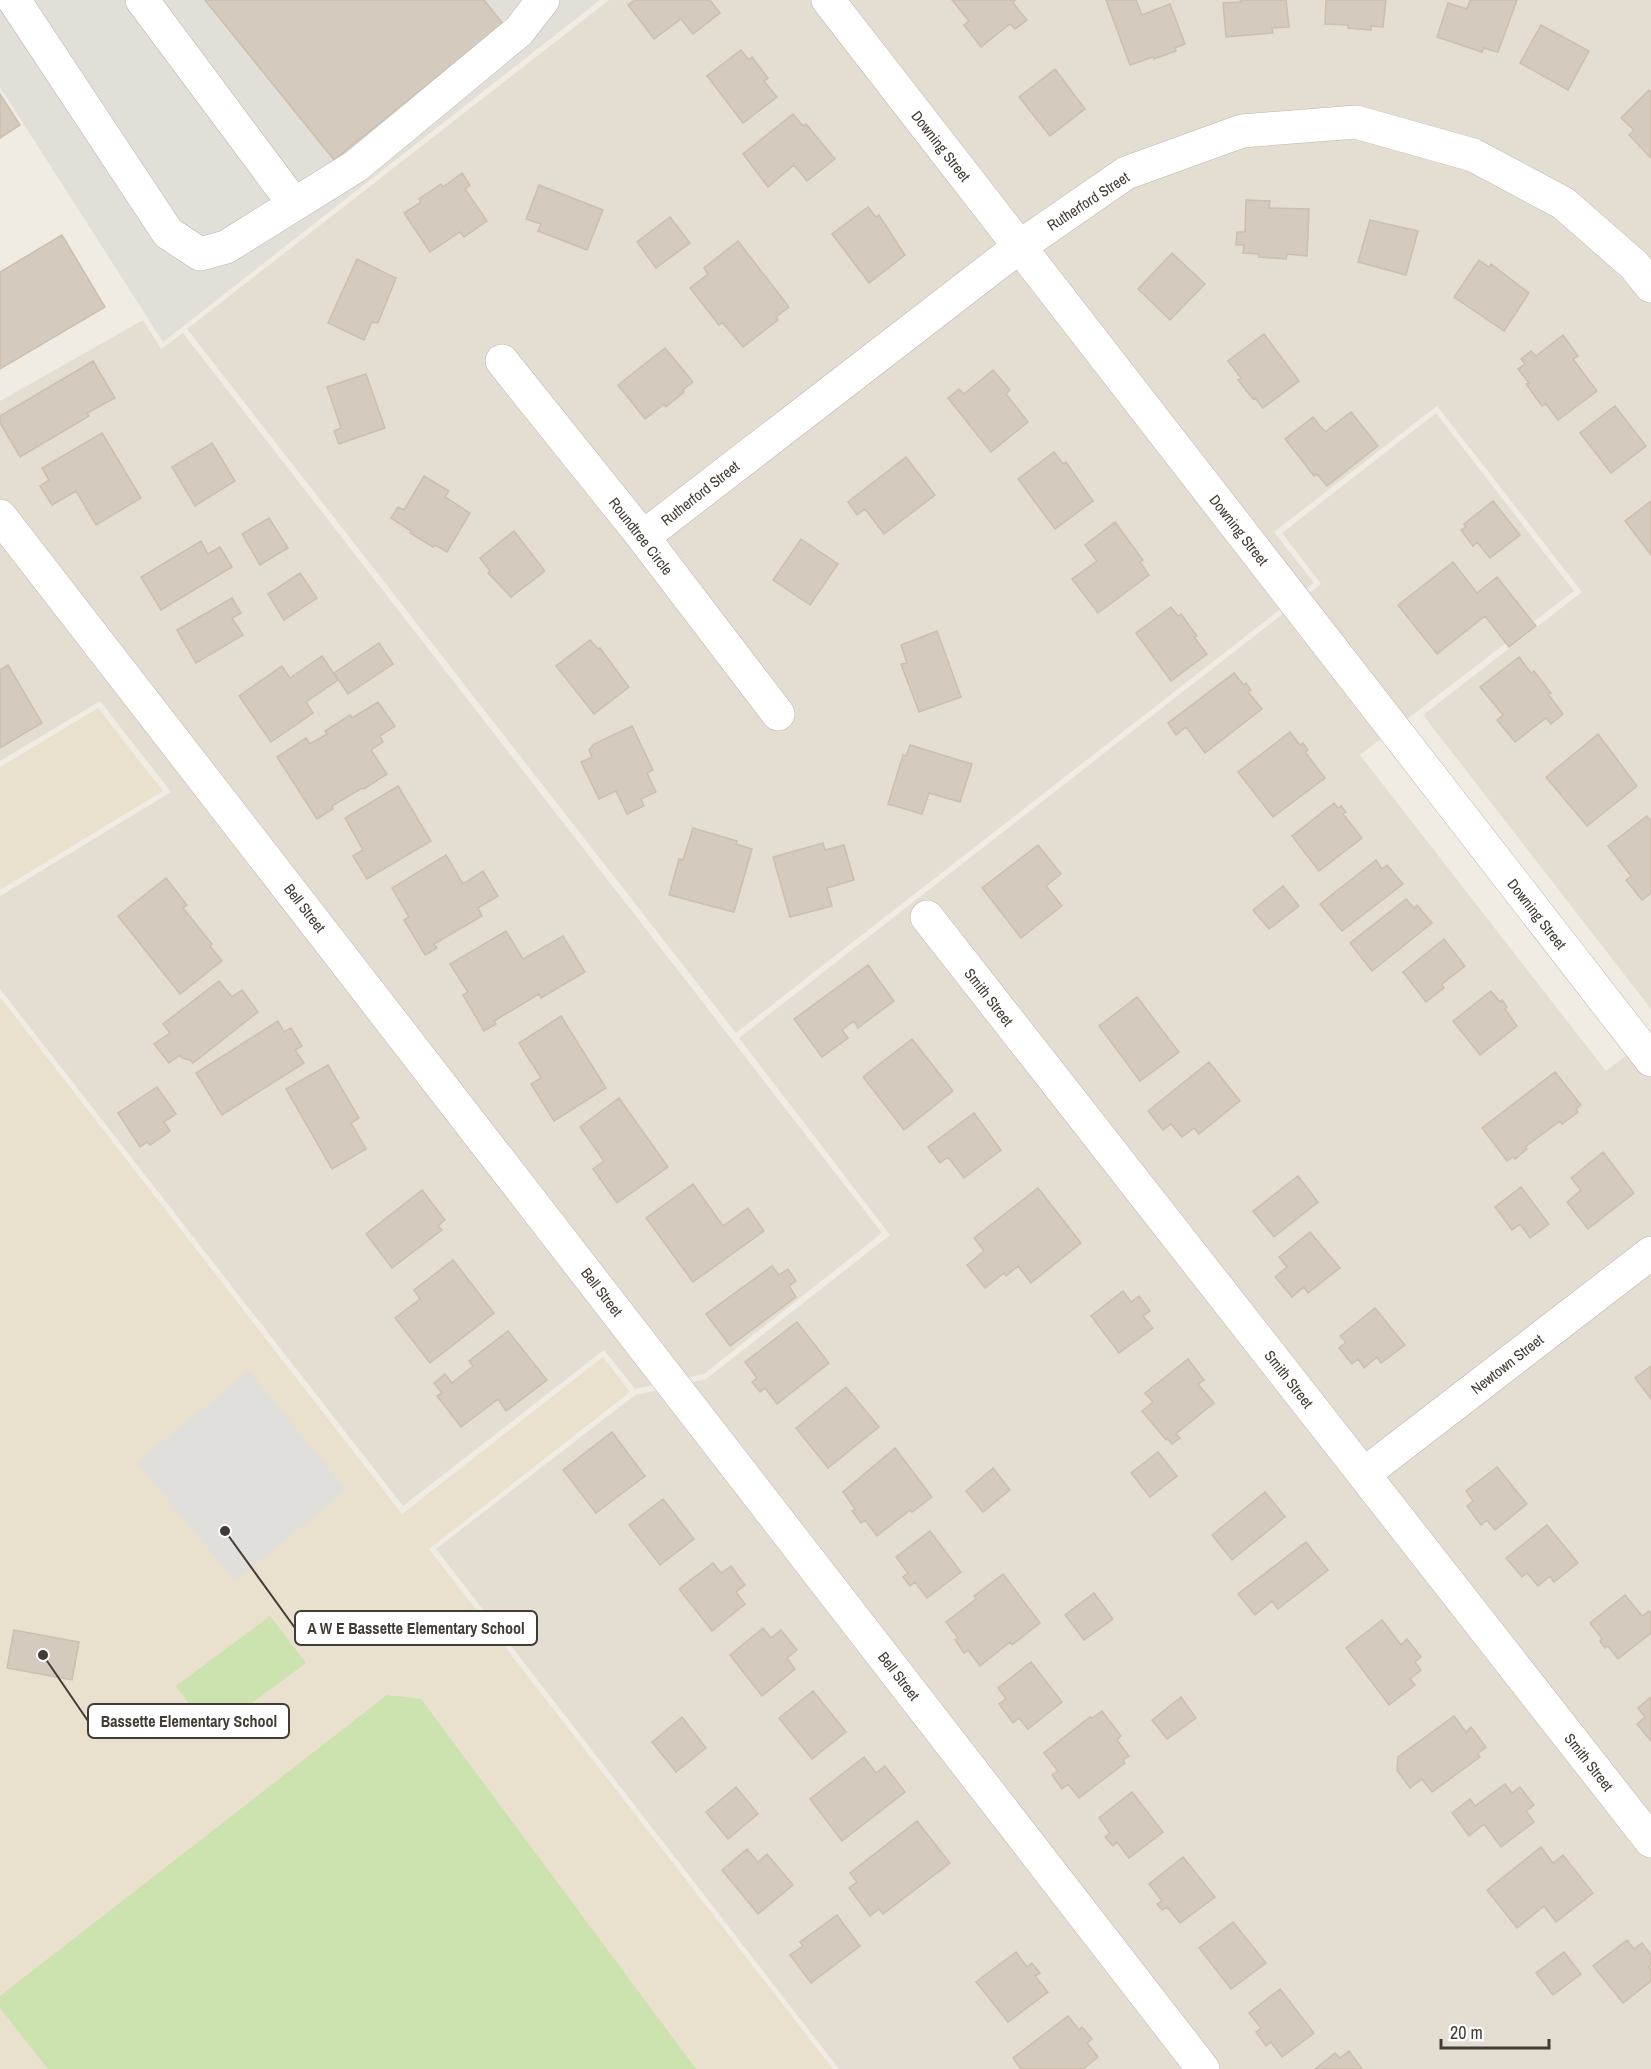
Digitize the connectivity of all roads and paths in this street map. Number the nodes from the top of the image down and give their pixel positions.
1 (14, 0) edge
2 (142, 0) edge
3 (543, 0) edge
4 (828, 0) edge
5 (294, 204) junction
6 (1019, 247) junction
7 (1651, 286) edge
8 (502, 361) dead end
9 (0, 516) edge
10 (643, 537) junction
11 (778, 714) dead end
12 (927, 917) dead end
13 (1651, 1060) edge
14 (1651, 1253) edge
15 (1364, 1474) junction
16 (1651, 1841) edge
17 (1203, 2069) edge

1 - 5 street
2 - 5 street
3 - 5 street
4 - 6 street, Downing Street
6 - 7 street, Rutherford Street
6 - 10 street, Rutherford Street
6 - 13 street, Downing Street
8 - 10 street, Roundtree Circle
9 - 17 street, Bell Street
10 - 11 street, Roundtree Circle
12 - 15 street, Smith Street
14 - 15 street, Newtown Street
15 - 16 street, Smith Street

